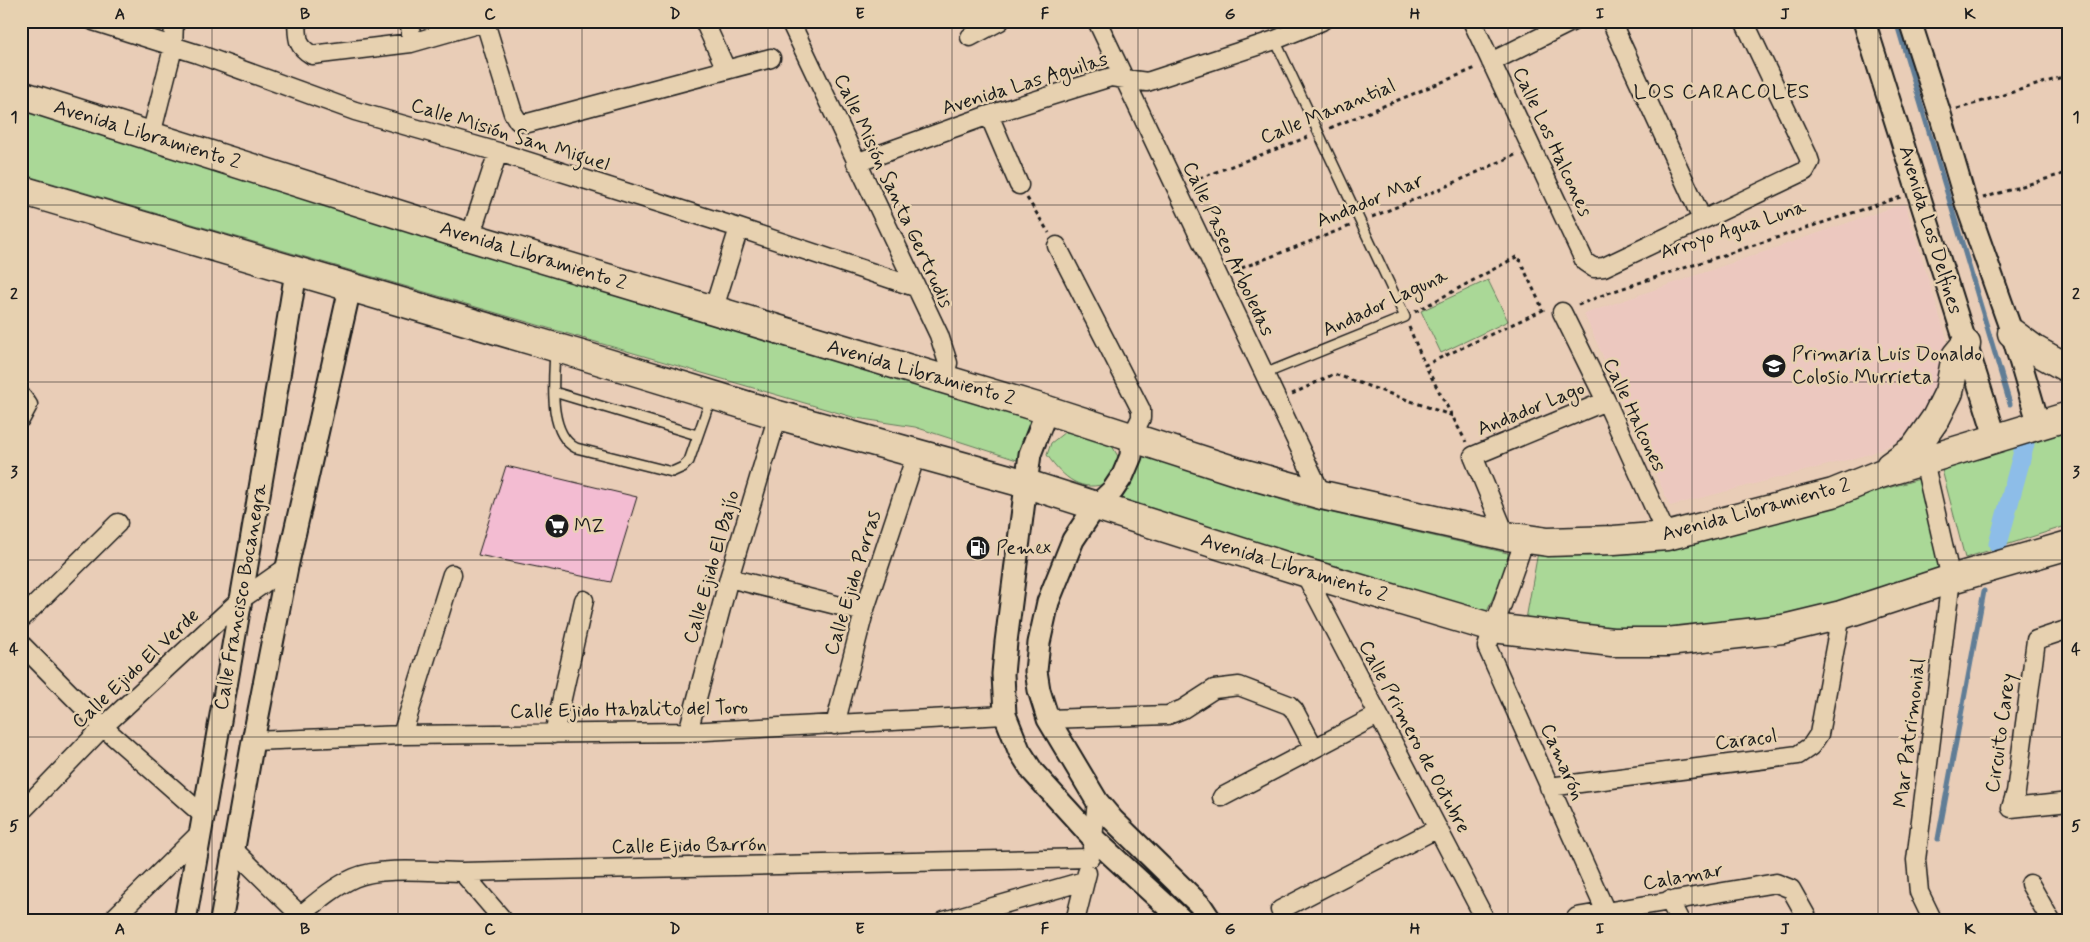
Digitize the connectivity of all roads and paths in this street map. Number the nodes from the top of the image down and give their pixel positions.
1 (92, 21) edge
2 (174, 21) edge
3 (297, 21) edge
4 (410, 21) edge
5 (704, 21) edge
6 (790, 21) edge
7 (1000, 21) edge
8 (1097, 21) edge
9 (1322, 21) edge
10 (1472, 21) edge
11 (1573, 21) edge
12 (1611, 21) edge
13 (1744, 21) edge
14 (1864, 21) edge
15 (1910, 21) edge
16 (486, 22) edge
17 (970, 37) dead end
18 (1275, 40) junction
19 (411, 43) junction
20 (173, 48) junction
21 (771, 58) dead end
22 (1491, 62) junction
23 (726, 69) junction
24 (2069, 75) edge
25 (1126, 79) junction
26 (21, 95) edge
27 (1940, 114) junction
28 (989, 115) junction
29 (1320, 133) junction
30 (150, 135) junction
31 (1531, 147) junction
32 (498, 152) junction
33 (856, 163) junction
34 (2069, 172) edge
35 (1019, 185) joint
36 (1175, 187) junction
37 (21, 190) edge
38 (1919, 192) junction
39 (1966, 203) junction
40 (1702, 219) junction
41 (1359, 222) junction
42 (738, 228) junction
43 (470, 237) junction
44 (1057, 246) joint
45 (1604, 267) joint
46 (296, 272) junction
47 (1218, 277) junction
48 (915, 287) junction
49 (350, 288) junction
50 (713, 311) junction
51 (1562, 312) joint
52 (1405, 317) junction
53 (2012, 333) junction
54 (1966, 344) junction
55 (555, 348) junction
56 (1426, 364) junction
57 (2069, 369) edge
58 (1264, 374) junction
59 (944, 380) junction
60 (554, 392) junction
61 (712, 395) junction
62 (21, 396) edge
63 (1278, 401) junction
64 (1606, 401) junction
65 (1047, 410) junction
66 (778, 415) junction
67 (1453, 416) junction
68 (2069, 416) edge
69 (21, 418) edge
70 (2039, 426) junction
71 (697, 435) junction
72 (1132, 436) junction
73 (1996, 439) junction
74 (916, 454) junction
75 (1473, 456) junction
76 (1924, 461) junction
77 (1880, 474) junction
78 (1026, 484) junction
79 (1322, 495) junction
80 (1095, 507) junction
81 (118, 523) dead end
82 (1667, 536) junction
83 (1515, 537) junction
84 (2069, 545) edge
85 (287, 567) junction
86 (1304, 572) junction
87 (452, 574) dead end
88 (729, 578) junction
89 (1951, 579) junction
90 (584, 600) dead end
91 (239, 601) junction
92 (864, 612) junction
93 (1841, 615) junction
94 (21, 619) edge
95 (1493, 628) junction
96 (2069, 629) edge
97 (21, 644) edge
98 (1006, 715) junction
99 (1378, 715) junction
100 (1048, 719) junction
101 (835, 725) junction
102 (103, 727) junction
103 (688, 732) junction
104 (554, 734) junction
105 (402, 735) junction
106 (253, 741) junction
107 (1314, 748) junction
108 (1549, 786) junction
109 (1222, 797) dead end
110 (1097, 801) junction
111 (2069, 802) edge
112 (21, 812) edge
113 (202, 824) junction
114 (1438, 828) junction
115 (1092, 848) junction
116 (234, 850) junction
117 (462, 872) junction
118 (1084, 881) junction
119 (2030, 884) dead end
120 (1669, 900) junction
121 (1280, 910) dead end
122 (1606, 912) junction
123 (303, 918) edge
124 (1578, 918) edge
125 (112, 921) edge
126 (185, 921) edge
127 (221, 921) edge
128 (504, 921) edge
129 (944, 921) edge
130 (1075, 921) edge
131 (1183, 921) edge
132 (1211, 921) edge
133 (1486, 921) edge
134 (1680, 921) edge
135 (1808, 921) edge
136 (1933, 921) edge
137 (2051, 921) edge

1 - 20 street, Calle Misión San Miguel
2 - 20 street
3 - 19 street
4 - 19 street
5 - 23 street
6 - 33 street, Calle Misión Santa Gertrudis
7 - 17 street
8 - 25 street, Calle Paseo Arboledas
9 - 18 street, Avenida Las Aguilas
10 - 22 street, Calle Los Halcones
11 - 22 street
12 - 40 street
13 - 40 street, Arroyo Agua Luna
14 - 38 street, Avenida Los Delfines
15 - 27 street
16 - 19 street
16 - 23 street
18 - 25 street, Avenida Las Aguilas
18 - 29 lane
20 - 30 street
20 - 32 street, Calle Misión San Miguel
21 - 23 street
22 - 29 path, Calle Manantial
22 - 31 street, Calle Los Halcones
24 - 27 path
25 - 28 street, Avenida Las Aguilas
25 - 36 street, Calle Paseo Arboledas
26 - 30 main road, Avenida Libramiento 2
27 - 39 street
28 - 33 street, Avenida Las Aguilas
28 - 35 street
29 - 36 path, Calle Manantial
29 - 41 lane
30 - 43 main road, Avenida Libramiento 2
31 - 41 path, Andador Mar
31 - 45 street, Calle Los Halcones
32 - 42 street, Calle Misión San Miguel
32 - 43 street
33 - 48 street, Calle Misión Santa Gertrudis
34 - 39 path
35 - 44 path
36 - 47 street, Calle Paseo Arboledas
37 - 46 main road, Avenida Libramiento 2
38 - 51 path, Arroyo Agua Luna
38 - 54 street, Avenida Los Delfines
39 - 53 street
40 - 45 street, Arroyo Agua Luna
41 - 47 path, Andador Mar
41 - 52 lane
42 - 48 street, Calle Misión San Miguel
42 - 50 street
43 - 50 main road, Avenida Libramiento 2
44 - 72 street
46 - 49 main road, Avenida Libramiento 2
46 - 91 street, Calle Francisco Bocanegra
47 - 58 street, Calle Paseo Arboledas
48 - 59 street, Calle Misión Santa Gertrudis
49 - 55 main road, Avenida Libramiento 2
49 - 85 street, Calle Francisco Bocanegra
50 - 59 main road, Avenida Libramiento 2
51 - 64 street, Calle Halcones
52 - 56 path
52 - 56 path, Andador Laguna
52 - 58 lane, Andador Laguna
53 - 57 main road
53 - 70 street
54 - 73 street, Avenida Los Delfines
54 - 77 main road
55 - 60 lane
55 - 61 main road, Avenida Libramiento 2
56 - 67 path
58 - 63 street, Calle Paseo Arboledas
59 - 65 main road, Avenida Libramiento 2
60 - 71 lane
60 - 71 lane
61 - 66 main road, Avenida Libramiento 2
61 - 71 lane
62 - 69 street
63 - 67 path
63 - 79 street, Calle Paseo Arboledas
64 - 75 street, Andador Lago
64 - 82 street, Calle Halcones
65 - 72 main road, Avenida Libramiento 2
65 - 78 street
66 - 74 main road, Avenida Libramiento 2
66 - 88 street, Calle Ejido El Bajío
67 - 75 path
68 - 70 main road, Avenida Libramiento 2
70 - 73 main road, Avenida Libramiento 2
72 - 79 main road, Avenida Libramiento 2
72 - 80 street
73 - 76 main road, Avenida Libramiento 2
74 - 78 main road, Avenida Libramiento 2
74 - 92 street, Calle Ejido Porras
75 - 83 street
76 - 77 main road, Avenida Libramiento 2
76 - 89 street
77 - 82 main road, Avenida Libramiento 2
78 - 80 main road, Avenida Libramiento 2
78 - 98 street
79 - 83 main road, Avenida Libramiento 2
80 - 86 main road, Avenida Libramiento 2
80 - 100 street
81 - 94 street
82 - 83 main road, Avenida Libramiento 2
83 - 95 street
84 - 89 main road, Avenida Libramiento 2
85 - 91 street, Calle Ejido El Verde
85 - 106 street, Calle Francisco Bocanegra
86 - 95 main road, Avenida Libramiento 2
86 - 99 street, Calle Primero de Octubre
87 - 105 street
88 - 92 street
88 - 103 street, Calle Ejido El Bajío
89 - 93 main road, Avenida Libramiento 2
89 - 136 street, Mar Patrimonial
90 - 104 street
91 - 102 street, Calle Ejido El Verde
91 - 113 street, Calle Francisco Bocanegra
92 - 101 street, Calle Ejido Porras
93 - 95 main road, Avenida Libramiento 2
93 - 108 street, Caracol
95 - 108 street, Camarón
96 - 111 street, Circuito Carey
97 - 102 street
98 - 101 street, Calle Ejido Habalito del Toro
98 - 115 street
99 - 107 street
99 - 114 street, Calle Primero de Octubre
100 - 107 street
100 - 110 street
101 - 103 street, Calle Ejido Habalito del Toro
102 - 112 street, Calle Ejido El Verde
102 - 113 street
103 - 104 street, Calle Ejido Habalito del Toro
104 - 105 street, Calle Ejido Habalito del Toro
105 - 106 street, Calle Ejido Habalito del Toro
106 - 116 street, Calle Francisco Bocanegra
107 - 109 street
108 - 122 street, Camarón
110 - 115 street
110 - 132 street
113 - 125 street
113 - 126 street, Calle Francisco Bocanegra
114 - 121 street
114 - 133 street, Calle Primero de Octubre
115 - 117 street, Calle Ejido Barrón
115 - 118 street
115 - 131 street
116 - 123 street
116 - 127 street, Calle Francisco Bocanegra
117 - 123 street, Calle Ejido Barrón
117 - 128 street
118 - 129 street
118 - 130 street
119 - 137 street
120 - 122 street, Calamar
120 - 134 street
120 - 135 street, Calamar
122 - 124 street, Calamar

